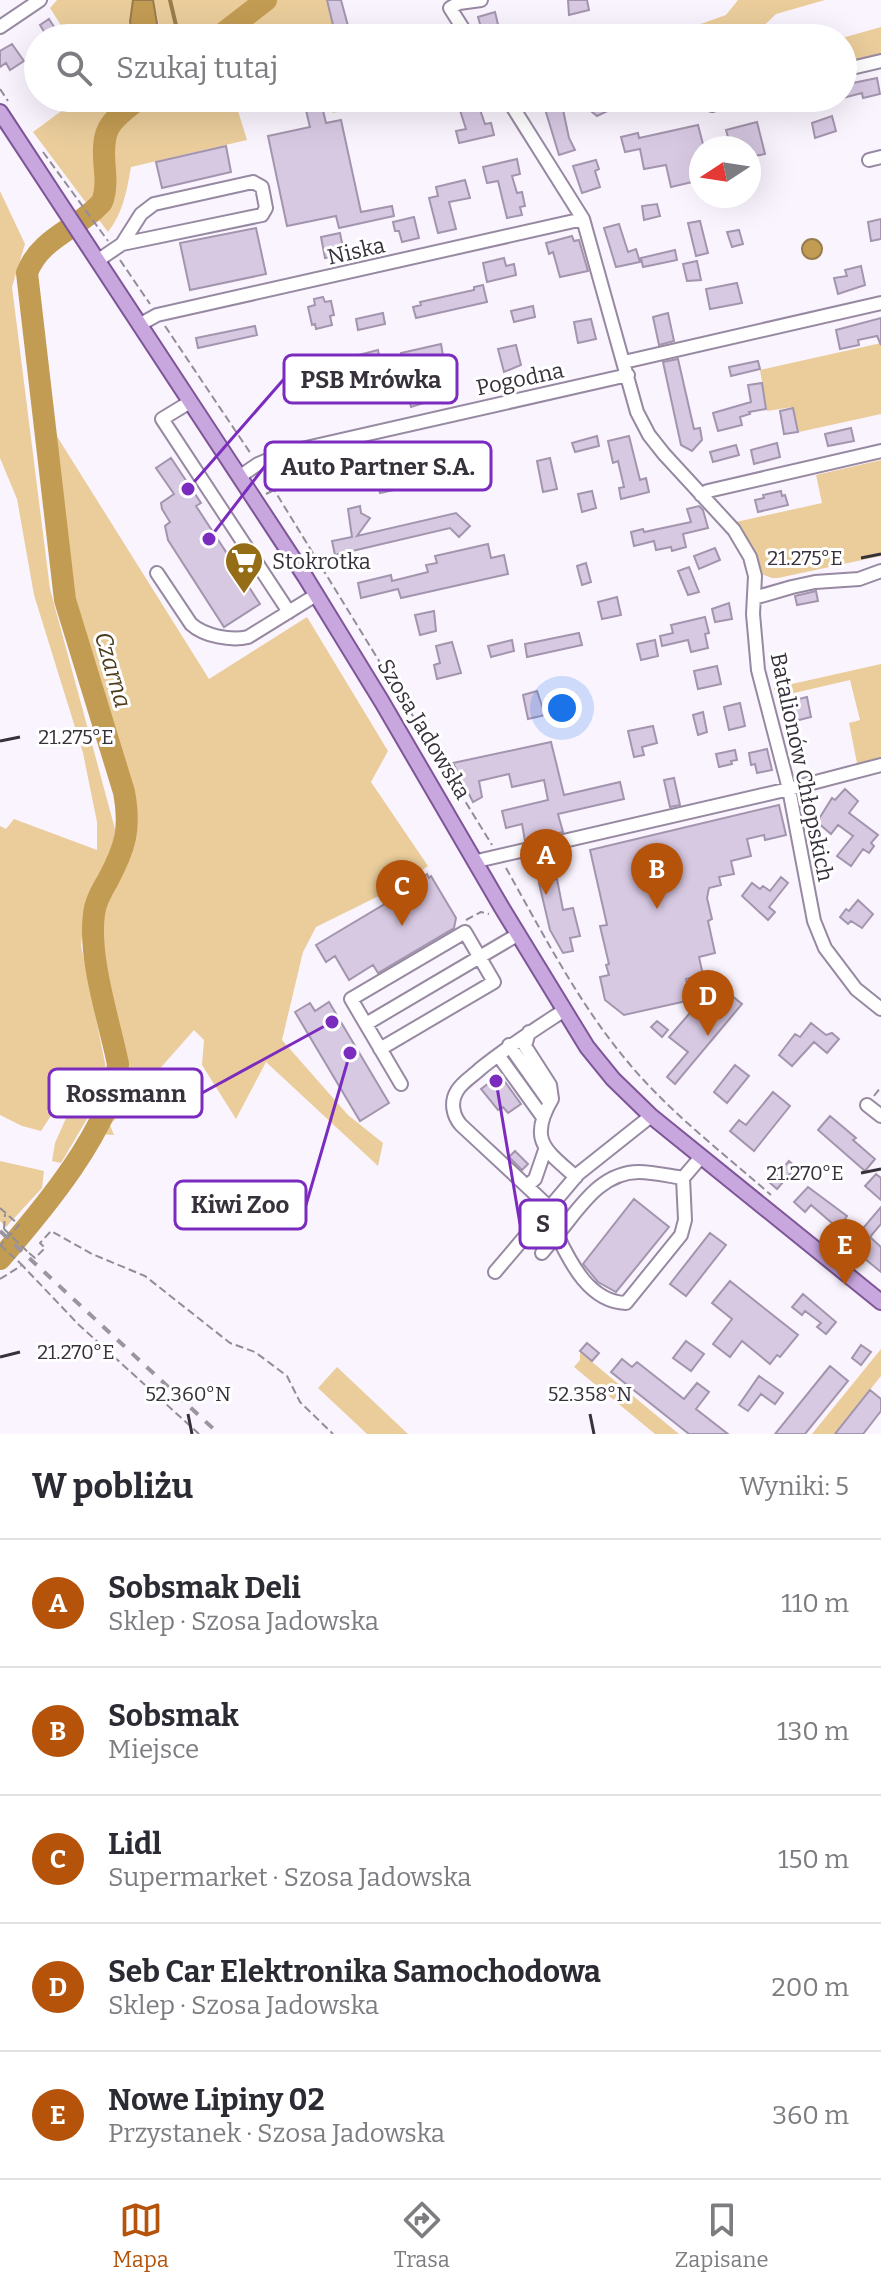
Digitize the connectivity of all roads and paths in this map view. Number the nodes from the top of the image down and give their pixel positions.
1 (40, 0) edge
2 (481, 0) edge
3 (460, 24) edge
4 (0, 27) edge
5 (881, 61) edge
6 (857, 67) edge
7 (0, 89) edge
8 (4, 106) edge
9 (516, 112) edge
10 (40, 148) dead end
11 (583, 219) junction
12 (117, 246) junction
13 (97, 261) junction
14 (881, 303) edge
15 (157, 315) junction
16 (139, 325) junction
17 (626, 369) junction
18 (190, 402) junction
19 (360, 449) dead end
20 (881, 451) edge
21 (258, 464) junction
22 (239, 477) junction
23 (274, 489) junction
24 (701, 495) junction
25 (255, 501) junction
26 (881, 571) edge
27 (157, 573) dead end
28 (316, 595) junction
29 (754, 598) junction
30 (289, 612) junction
31 (881, 765) edge
32 (789, 789) junction
33 (498, 855) junction
34 (477, 861) junction
35 (494, 913) dead end
36 (459, 925) dead end
37 (517, 935) junction
38 (480, 957) junction
39 (881, 1009) edge
40 (563, 1011) junction
41 (366, 1024) junction
42 (529, 1032) junction
43 (509, 1045) junction
44 (380, 1049) junction
45 (498, 1055) junction
46 (401, 1084) dead end
47 (550, 1103) junction
48 (867, 1105) dead end
49 (542, 1116) junction
50 (651, 1116) junction
51 (881, 1116) edge
52 (551, 1154) junction
53 (701, 1157) junction
54 (576, 1177) junction
55 (683, 1178) junction
56 (527, 1186) junction
57 (777, 1201) dead end
58 (549, 1207) junction
59 (0, 1208) edge
60 (5, 1213) junction
61 (557, 1235) junction
62 (0, 1245) edge
63 (542, 1253) dead end
64 (21, 1264) junction
65 (495, 1272) dead end
66 (0, 1279) edge
67 (881, 1302) edge
68 (199, 1434) edge
69 (333, 1434) edge

1 - 4 street
2 - 3 street
5 - 6 street
7 - 8 path
8 - 13 main road, Szosa Jadowska
9 - 11 street, Batalionów Chłopskich
10 - 12 path
11 - 15 street, Niska
11 - 17 street, Batalionów Chłopskich
12 - 12 street
12 - 13 street
12 - 15 path
13 - 16 main road, Szosa Jadowska
14 - 17 street, Pogodna
15 - 16 street, Niska
15 - 21 path
16 - 18 main road, Szosa Jadowska
17 - 21 street, Pogodna
17 - 24 street, Batalionów Chłopskich
18 - 22 main road, Szosa Jadowska
18 - 30 street
19 - 23 path
20 - 24 street
21 - 22 street, Pogodna
21 - 23 path
22 - 25 main road, Szosa Jadowska
23 - 25 path
23 - 33 path
24 - 29 street, Batalionów Chłopskich
25 - 28 main road, Szosa Jadowska
26 - 29 street
27 - 30 street
28 - 30 street
28 - 34 main road, Szosa Jadowska
29 - 32 street, Batalionów Chłopskich
31 - 32 street
32 - 33 street
32 - 39 street, Batalionów Chłopskich
33 - 34 street
33 - 57 path
34 - 37 main road, Szosa Jadowska
35 - 36 path
37 - 38 street
37 - 40 main road, Szosa Jadowska
38 - 41 street
38 - 41 street
38 - 44 street
40 - 42 street
40 - 50 main road, Szosa Jadowska
41 - 44 street
42 - 43 street
42 - 47 street
43 - 45 street
43 - 47 street
44 - 46 street
45 - 49 street
45 - 56 street
47 - 49 street
48 - 51 street
49 - 52 street
50 - 53 main road, Szosa Jadowska
50 - 54 street
52 - 54 street
52 - 56 street
53 - 55 street
53 - 67 main road, Szosa Jadowska
54 - 58 street
55 - 61 street
55 - 61 street
56 - 58 street
58 - 61 street
58 - 65 street
59 - 60 path
60 - 62 path
60 - 69 path, bridge
61 - 63 street
62 - 64 path, bridge
64 - 66 path
64 - 68 path

